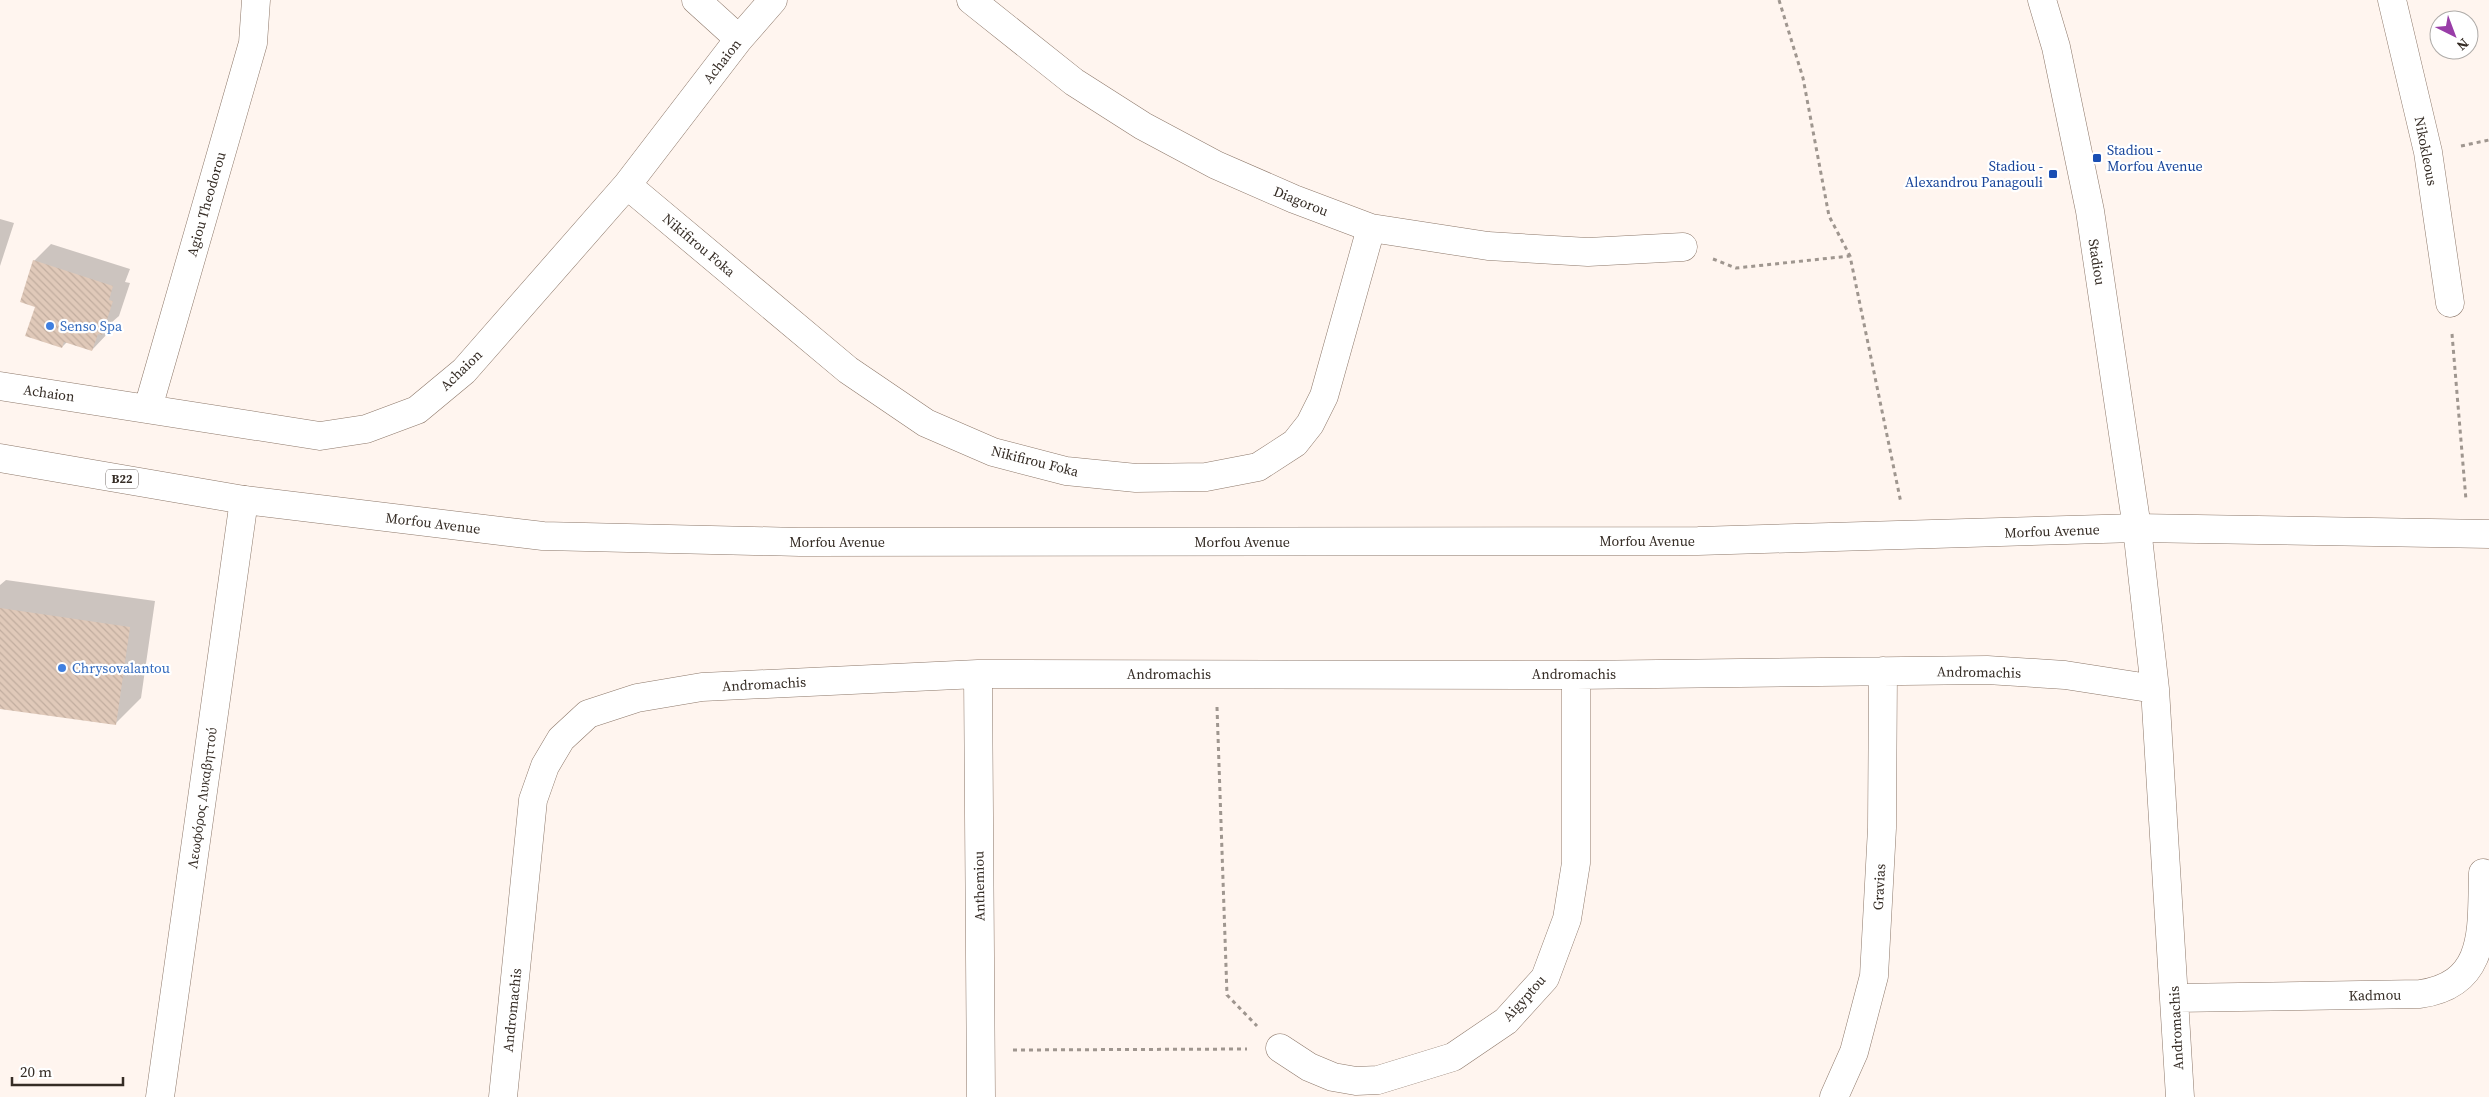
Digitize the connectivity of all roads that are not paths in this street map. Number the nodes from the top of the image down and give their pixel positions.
1 (256, 0) edge
2 (696, 0) edge
3 (773, 0) edge
4 (971, 0) edge
5 (2042, 0) edge
6 (2392, 0) edge
7 (739, 39) junction
8 (627, 185) junction
9 (1370, 228) junction
10 (1683, 247) road end
11 (2450, 303) road end
12 (0, 386) edge
13 (148, 408) junction
14 (0, 458) edge
15 (244, 500) junction
16 (2137, 528) junction
17 (2479, 533) edge
18 (1883, 671) junction
19 (978, 674) junction
20 (1576, 675) junction
21 (2154, 689) junction
22 (2483, 873) dead end
23 (2175, 998) junction
24 (1280, 1048) road end
25 (160, 1097) edge
26 (503, 1097) edge
27 (981, 1097) edge
28 (1834, 1097) edge
29 (2180, 1097) edge

1 - 13 street, Agiou Theodorou
2 - 7 street
3 - 7 street, Achaion
4 - 9 street, Diagorou
5 - 16 street, Stadiou
6 - 11 street, Nikokleous
7 - 8 street, Achaion
8 - 9 street, Nikifirou Foka
8 - 13 street, Achaion
9 - 10 street, Diagorou
12 - 13 street, Achaion
14 - 15 street, Morfou Avenue / B22
15 - 16 street, Morfou Avenue
15 - 25 street, Λεωφόρος Λυκαβηττού
16 - 17 street, Morfou Avenue
16 - 21 street, Andromachis
18 - 20 street, Andromachis
18 - 21 street, Andromachis
18 - 28 street, Gravias
19 - 20 street, Andromachis
19 - 26 street, Andromachis
19 - 27 street, Anthemiou
20 - 24 street, Aigyptou
21 - 23 street, Andromachis
22 - 23 street, Kadmou
23 - 29 street, Andromachis

